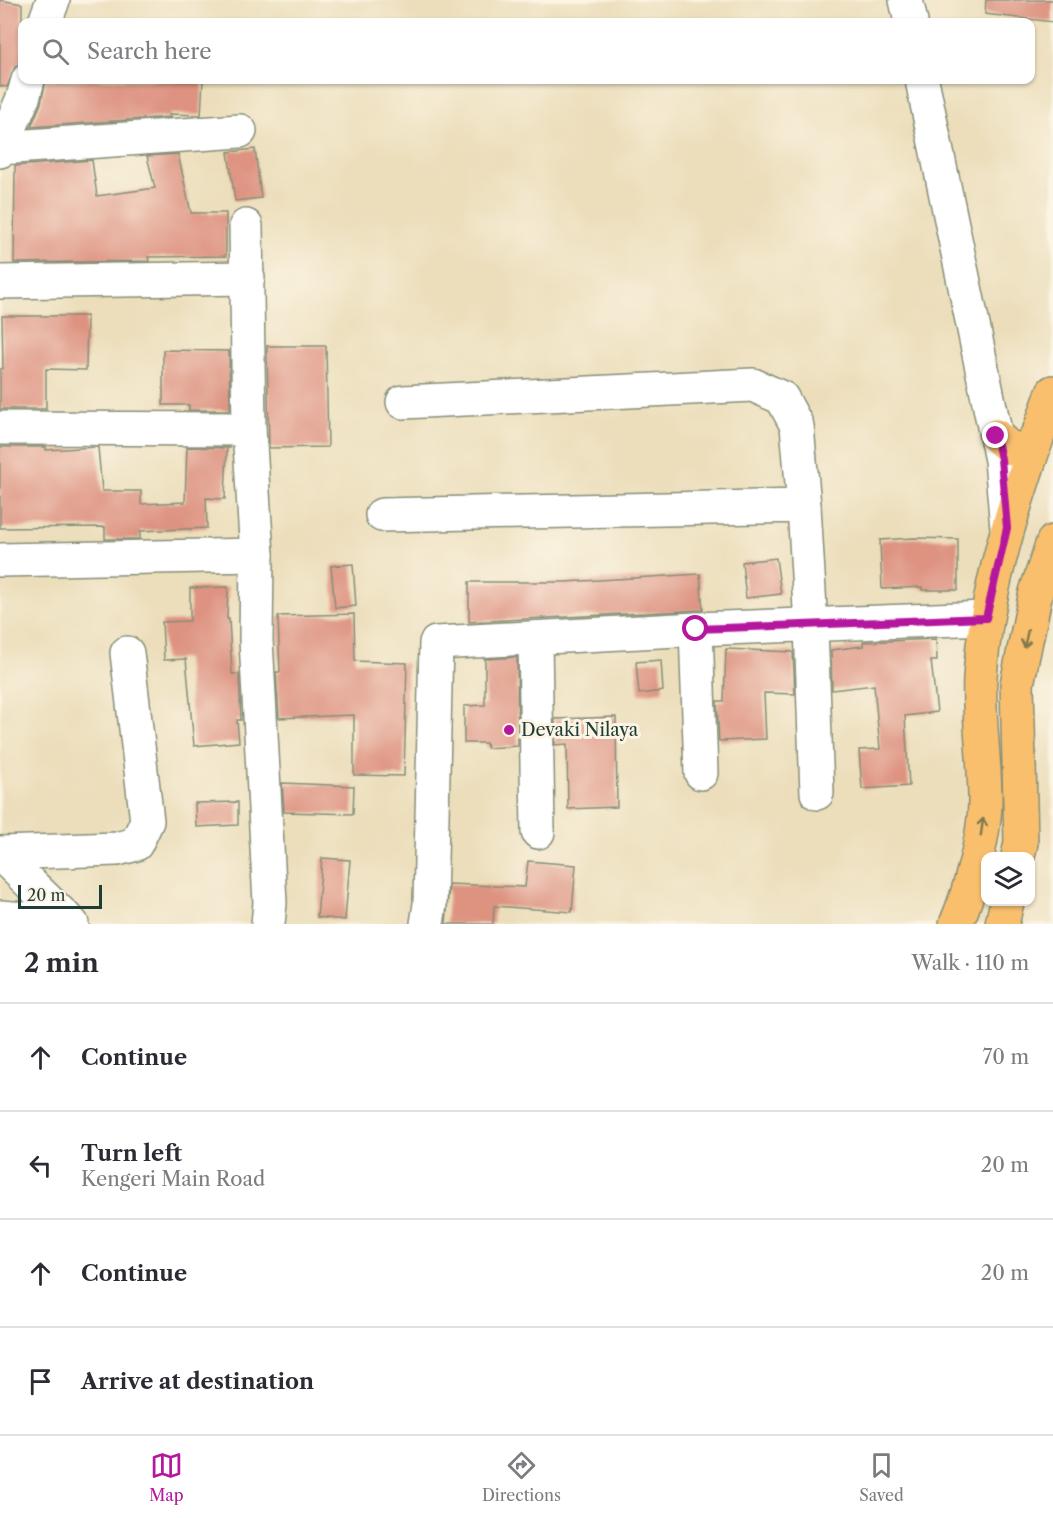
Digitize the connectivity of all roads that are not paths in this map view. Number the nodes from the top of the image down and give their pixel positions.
1 (53, 0) edge
2 (906, 0) edge
3 (46, 18) edge
4 (910, 18) edge
5 (26, 84) edge
6 (923, 84) edge
7 (240, 131) dead end
8 (1, 149) edge
9 (246, 226) dead end
10 (248, 278) junction
11 (0, 282) edge
12 (1053, 392) edge
13 (403, 402) dead end
14 (0, 428) edge
15 (249, 429) junction
16 (1038, 434) junction
17 (996, 436) junction
18 (804, 506) junction
19 (382, 515) dead end
20 (1007, 528) junction
21 (1053, 543) edge
22 (257, 555) junction
23 (0, 560) edge
24 (1044, 592) edge
25 (986, 618) junction
26 (812, 626) junction
27 (696, 629) junction
28 (535, 638) junction
29 (127, 653) dead end
30 (701, 773) dead end
31 (817, 793) dead end
32 (538, 832) dead end
33 (1019, 852) edge
34 (0, 853) edge
35 (1006, 906) edge
36 (0, 917) edge
37 (67, 920) edge
38 (268, 924) edge
39 (427, 924) edge
40 (956, 924) edge
41 (1002, 924) edge

1 - 3 street
2 - 4 street
5 - 8 street
6 - 17 street
7 - 8 street
9 - 10 street
10 - 11 street
10 - 15 street
12 - 16 main road
13 - 18 street
14 - 15 street
15 - 22 street
16 - 17 main road
16 - 20 main road
17 - 20 street
18 - 19 street
18 - 26 street
20 - 25 main road
21 - 24 main road
22 - 23 street
22 - 38 street
24 -> 33 main road
25 - 26 street
40 -> 25 main road
26 - 27 street
26 - 31 street
27 - 28 street
27 - 30 street
28 - 32 street
28 - 39 street
29 - 34 street
34 - 37 street
35 - 41 main road
36 - 37 street

